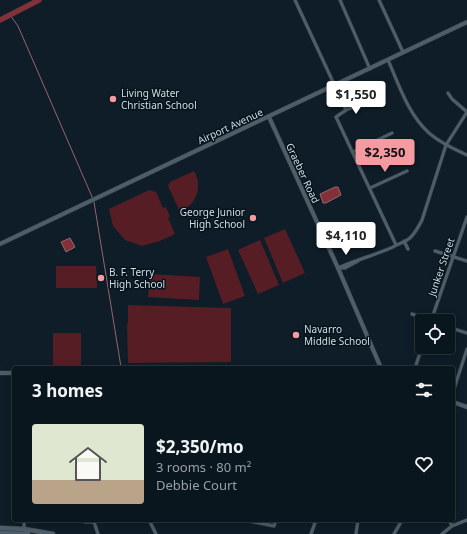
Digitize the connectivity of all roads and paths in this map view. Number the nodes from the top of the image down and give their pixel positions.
1 (295, 0) edge
2 (340, 0) edge
3 (380, 0) edge
4 (467, 22) edge
5 (403, 52) junction
6 (388, 60) junction
7 (370, 69) junction
8 (335, 85) junction
9 (448, 93) dead end
10 (370, 100) dead end
11 (346, 110) junction
12 (467, 112) edge
13 (268, 117) junction
14 (392, 133) dead end
15 (446, 146) junction
16 (353, 152) junction
17 (467, 155) edge
18 (407, 171) dead end
19 (370, 188) junction
20 (467, 217) edge
21 (404, 241) junction
22 (0, 244) edge
23 (396, 245) junction
24 (408, 249) dead end
25 (435, 251) dead end
26 (453, 257) junction
27 (467, 261) edge
28 (339, 268) junction
29 (412, 314) dead end
30 (433, 314) edge
31 (415, 315) edge
32 (455, 329) edge
33 (467, 333) edge
34 (467, 349) edge
35 (420, 354) edge
36 (379, 366) edge
37 (417, 366) edge
38 (0, 373) edge
39 (12, 373) edge
40 (455, 386) edge
41 (455, 403) edge
42 (467, 407) edge
43 (467, 520) edge
44 (94, 522) edge
45 (150, 522) edge
46 (254, 522) edge
47 (275, 522) edge
48 (315, 522) edge
49 (358, 522) edge
50 (400, 522) dead end
51 (450, 522) edge
52 (452, 526) junction
53 (0, 528) edge
54 (24, 531) edge
55 (0, 533) edge
56 (28, 534) edge
57 (53, 534) edge
58 (98, 534) edge
59 (156, 534) edge
60 (311, 534) edge
61 (356, 534) edge
62 (394, 534) edge
63 (442, 534) edge

1 - 8 street
2 - 7 street
3 - 5 street
4 - 5 street, Airport Avenue
5 - 6 street, Airport Avenue
6 - 7 street, Airport Avenue
6 - 15 street
7 - 8 street, Airport Avenue
8 - 11 street
8 - 13 street, Airport Avenue
9 - 12 street
10 - 11 street
11 - 16 street
12 - 15 street
13 - 22 street, Airport Avenue
13 - 28 street, Graeber Road
14 - 16 street
15 - 17 street
15 - 21 street
16 - 19 street
18 - 19 street
19 - 23 street
20 - 26 street, Junker Street
21 - 23 street
21 - 24 street
23 - 28 street
25 - 26 street
26 - 27 street
26 - 30 street, Junker Street
28 - 36 street, Graeber Road
29 - 31 street
32 - 33 street
34 - 40 street
35 - 37 street
38 - 39 street
41 - 42 street
43 - 52 street
44 - 58 street
45 - 59 street
46 - 47 street
48 - 60 street
49 - 61 street
50 - 62 street
51 - 52 street
52 - 63 street
53 - 54 main road
54 - 55 main road
54 - 56 main road
54 - 57 main road

